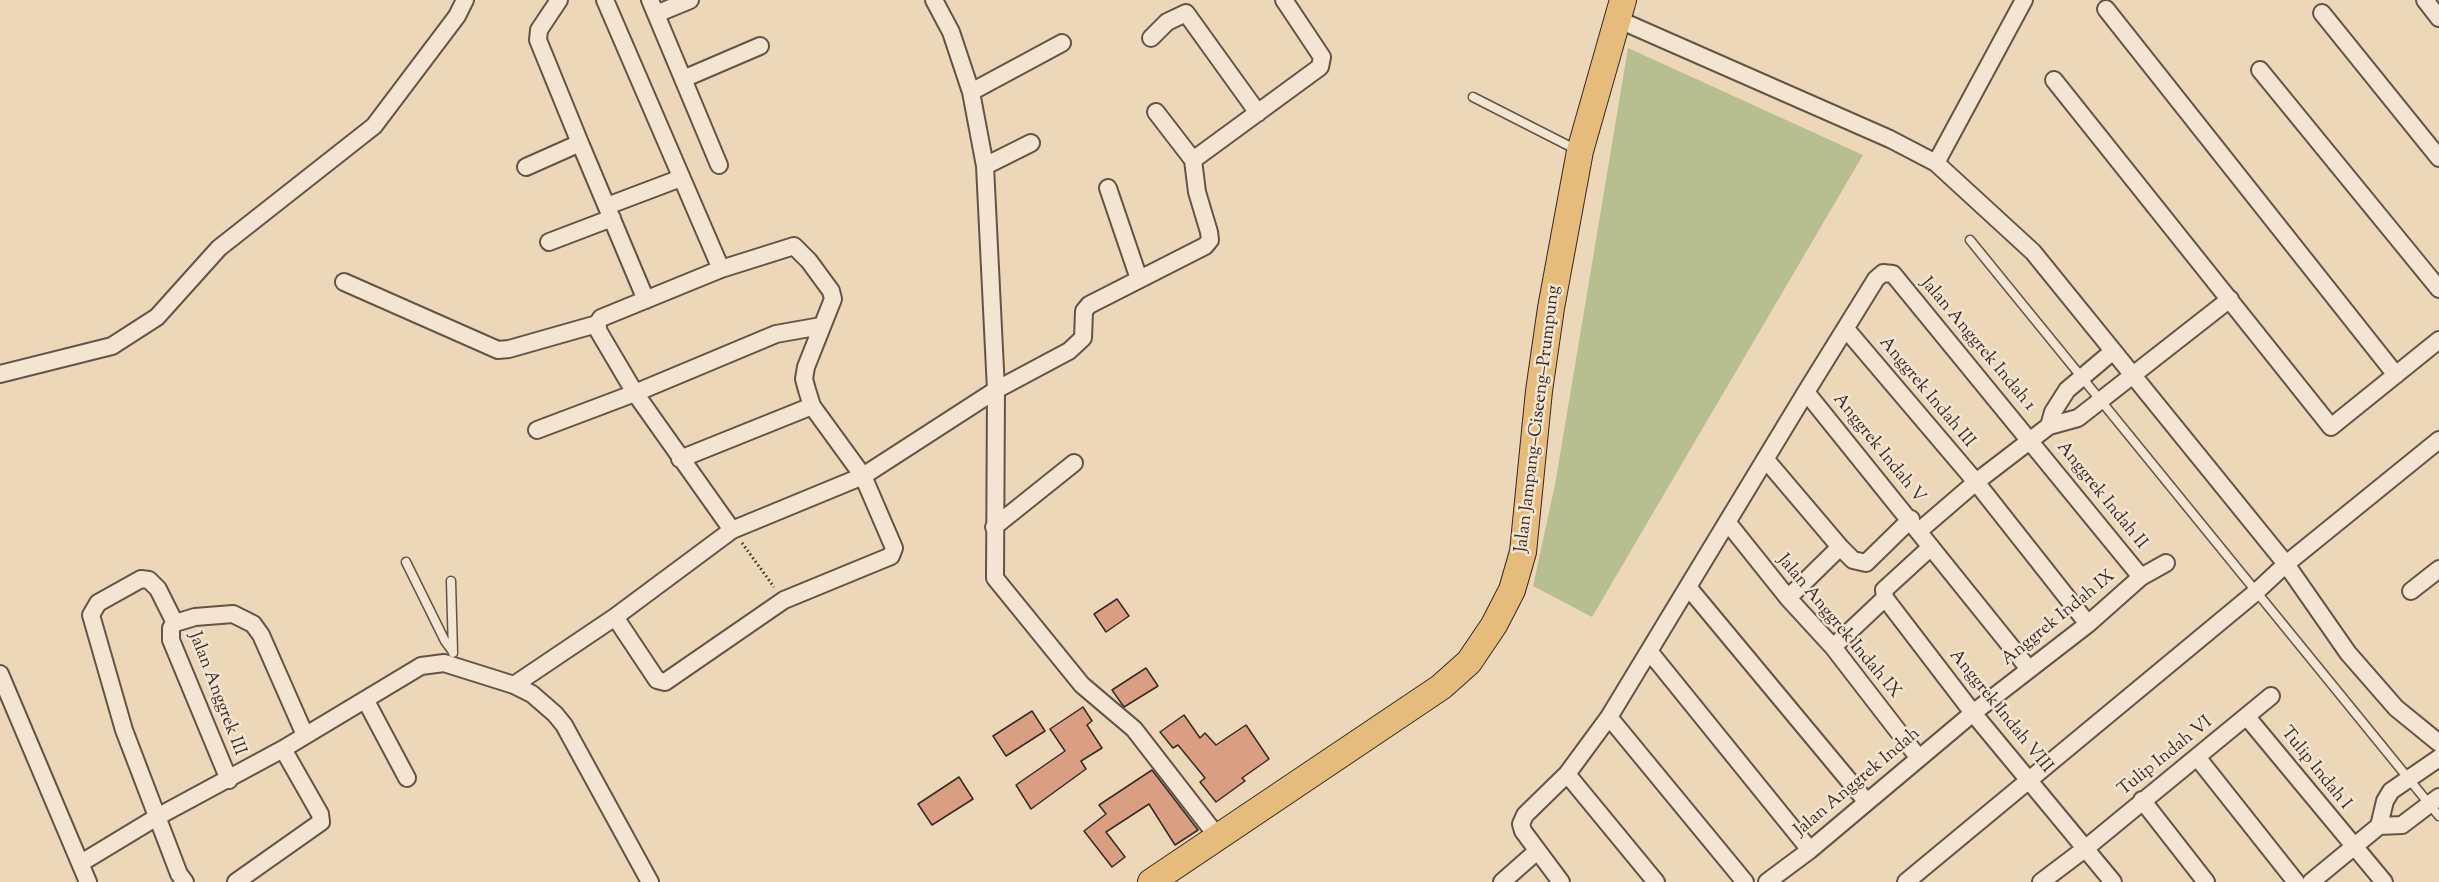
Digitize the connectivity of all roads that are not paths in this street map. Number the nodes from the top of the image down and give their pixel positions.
1 (465, 0) edge
2 (559, 0) edge
3 (605, 0) edge
4 (690, 0) edge
5 (934, 0) edge
6 (1284, 0) edge
7 (2024, 0) edge
8 (2425, 0) edge
9 (653, 7) edge
10 (2106, 9) dead end
11 (1620, 10) edge
12 (2322, 13) dead end
13 (2439, 18) edge
14 (1151, 38) dead end
15 (1062, 43) dead end
16 (760, 46) dead end
17 (2260, 70) dead end
18 (683, 79) junction
19 (2054, 80) dead end
20 (971, 92) junction
21 (1473, 97) dead end
22 (1156, 112) dead end
23 (1258, 113) junction
24 (1031, 142) dead end
25 (580, 143) junction
26 (1580, 151) junction
27 (2439, 158) edge
28 (1193, 160) junction
29 (1936, 163) junction
30 (719, 165) dead end
31 (985, 166) junction
32 (526, 167) dead end
33 (681, 178) junction
34 (1108, 188) dead end
35 (610, 212) junction
36 (1970, 240) dead end
37 (549, 242) dead end
38 (721, 269) junction
39 (1139, 279) junction
40 (344, 282) dead end
41 (2439, 289) edge
42 (2229, 299) junction
43 (646, 300) junction
44 (597, 324) junction
45 (820, 327) junction
46 (1846, 329) junction
47 (2439, 340) edge
48 (2112, 352) junction
49 (0, 374) edge
50 (2396, 375) junction
51 (2131, 376) junction
52 (2082, 378) junction
53 (996, 390) junction
54 (1806, 392) junction
55 (635, 393) junction
56 (2102, 401) junction
57 (812, 406) junction
58 (2049, 426) junction
59 (537, 430) dead end
60 (2031, 440) junction
61 (2439, 440) edge
62 (680, 459) junction
63 (1767, 461) junction
64 (1074, 463) dead end
65 (863, 476) junction
66 (1976, 482) junction
67 (1728, 523) junction
68 (1915, 525) junction
69 (994, 527) junction
70 (732, 530) junction
71 (1840, 547) junction
72 (1931, 547) junction
73 (406, 562) dead end
74 (2166, 563) dead end
75 (2286, 564) junction
76 (2439, 568) edge
77 (2141, 577) junction
78 (451, 581) dead end
79 (1688, 587) junction
80 (2411, 591) dead end
81 (2256, 592) junction
82 (1788, 598) junction
83 (1885, 598) junction
84 (615, 617) junction
85 (175, 623) junction
86 (2088, 624) junction
87 (1833, 647) junction
88 (1649, 651) junction
89 (453, 658) junction
90 (2029, 669) junction
91 (0, 674) edge
92 (514, 685) junction
93 (2271, 696) dead end
94 (366, 701) junction
95 (1973, 712) junction
96 (1609, 717) junction
97 (2247, 717) junction
98 (304, 735) junction
99 (2439, 743) edge
100 (283, 749) junction
101 (1918, 757) junction
102 (2197, 757) junction
103 (2439, 758) edge
104 (1567, 774) junction
105 (407, 778) dead end
106 (2029, 778) junction
107 (2408, 778) junction
108 (229, 780) junction
109 (2142, 800) junction
110 (1866, 801) junction
111 (2436, 806) edge
112 (157, 817) junction
113 (2379, 826) junction
114 (1217, 836) junction
115 (2353, 846) junction
116 (2086, 848) junction
117 (1810, 850) junction
118 (1536, 852) junction
119 (81, 863) junction
120 (88, 882) edge
121 (185, 882) edge
122 (236, 882) edge
123 (650, 882) edge
124 (1151, 882) edge
125 (1502, 882) edge
126 (1561, 882) edge
127 (1656, 882) edge
128 (1745, 882) edge
129 (1767, 882) edge
130 (1906, 882) edge
131 (2041, 882) edge
132 (2113, 882) edge
133 (2206, 882) edge
134 (2296, 882) edge
135 (2311, 882) edge
136 (2384, 882) edge

1 - 49 street
2 - 25 street
3 - 33 street
4 - 9 street
5 - 20 street
6 - 23 street
7 - 29 street
8 - 13 street
9 - 18 street
10 - 50 street
11 - 26 main road, Jalan Jampang–Ciseeng–Prumpung
11 - 29 street
12 - 27 street
14 - 23 street
15 - 20 street
16 - 18 street
17 - 41 street
18 - 30 street
19 - 42 street
20 - 31 street
21 - 26 lane
22 - 28 street
23 - 28 street
24 - 31 street
25 - 32 street
25 - 35 street
26 - 114 main road, Jalan Jampang–Ciseeng–Prumpung
28 - 39 street
29 - 48 street
31 - 53 street
33 - 35 street
33 - 38 street
34 - 39 street
35 - 37 street
35 - 43 street
36 - 52 lane
38 - 43 street
38 - 45 street
39 - 53 street
40 - 44 street
42 - 50 street
42 - 51 street
43 - 44 street
44 - 55 street
45 - 55 street
45 - 57 street
46 - 54 street
46 - 60 street, Jalan Anggrek Indah 1
46 - 66 street, Anggrek Indah III
47 - 50 street
48 - 51 street
48 - 52 street
51 - 56 street
51 - 75 street
52 - 56 lane
52 - 58 street
53 - 65 street
53 - 69 street
54 - 63 street
54 - 68 street, Anggrek Indah V
55 - 59 street
55 - 62 street
56 - 58 street
56 - 81 lane
57 - 62 street
57 - 65 street
58 - 60 street
60 - 66 street
60 - 77 street, Anggrek Indah II
61 - 75 street
62 - 70 street
63 - 67 street
63 - 71 street
64 - 69 street
65 - 70 street
65 - 84 street
66 - 68 street
66 - 86 street, Anggrek Indah III
67 - 79 street
67 - 82 street, Jalan Anggrek Indah IX
68 - 71 street
68 - 72 street, Anggrek Indah V
69 - 114 street
70 - 84 street
71 - 82 street
72 - 83 street
72 - 90 street, Anggrek Indah V
73 - 89 lane
74 - 77 street, Anggrek Indah IX
75 - 81 street
75 - 99 street
76 - 80 street
77 - 86 street, Anggrek Indah IX
78 - 89 lane
79 - 88 street
79 - 110 street
81 - 106 street
81 - 107 lane
82 - 87 street, Jalan Anggrek Indah IX
83 - 87 street
83 - 95 street, Anggrek Indah VIII
84 - 92 street
85 - 98 street
85 - 108 street, Jalan Anggrek III
85 - 112 street
86 - 90 street, Anggrek Indah IX
87 - 101 street, Jalan Anggrek Indah IX
88 - 96 street
88 - 117 street
89 - 92 street
89 - 94 street
90 - 95 street, Anggrek Indah IX
91 - 119 street
92 - 123 street
93 - 97 street, Tulip Indah VI
94 - 98 street
94 - 105 street
95 - 101 street, Jalan Anggrek Indah
95 - 106 street, Anggrek Indah VIII
96 - 104 street
96 - 128 street
97 - 102 street, Tulip Indah VI
97 - 115 street, Tulip Indah I
98 - 100 street
100 - 108 street
100 - 122 street
101 - 110 street, Jalan Anggrek Indah
102 - 109 street, Tulip Indah VI
102 - 134 street
103 - 107 street
104 - 118 street
104 - 127 street
106 - 116 street, Anggrek Indah VIII
106 - 130 street
107 - 111 lane
107 - 113 street
108 - 112 street
109 - 116 street, Tulip Indah VI
109 - 133 street
110 - 117 street, Jalan Anggrek Indah
111 - 113 street
112 - 119 street
112 - 121 street
113 - 115 street
114 - 124 main road, Jalan Jampang–Ciseeng–Prumpung
115 - 135 street
115 - 136 street, Tulip Indah I
116 - 131 street, Tulip Indah VI
116 - 132 street, Anggrek Indah VIII
117 - 129 street, Jalan Anggrek Indah
118 - 125 street
118 - 126 street
119 - 120 street

